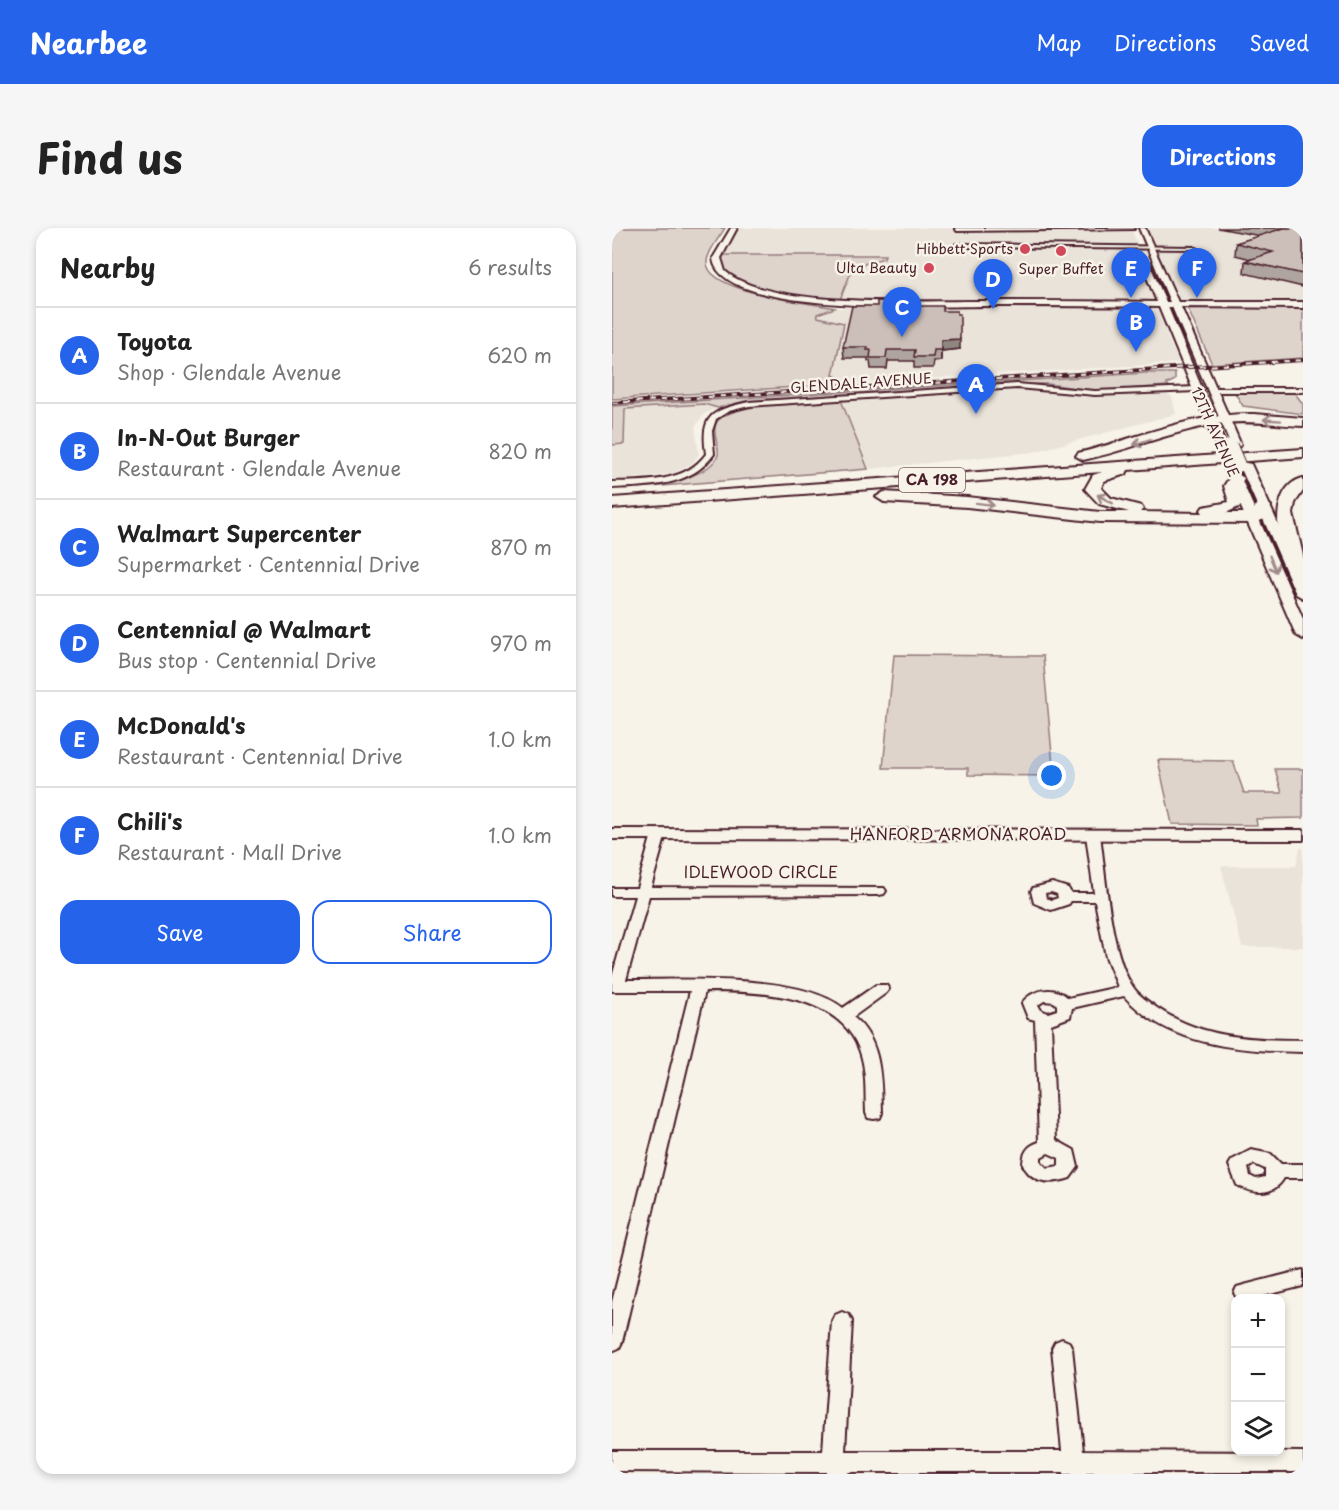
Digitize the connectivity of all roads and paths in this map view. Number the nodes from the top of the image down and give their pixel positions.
1 (726, 228) edge
2 (734, 228) edge
3 (1131, 228) edge
4 (1142, 228) edge
5 (957, 229) edge
6 (956, 246) dead end
7 (1139, 248) junction
8 (1151, 248) junction
9 (1193, 248) dead end
10 (708, 263) junction
11 (725, 275) junction
12 (1160, 305) junction
13 (1176, 305) junction
14 (1303, 305) edge
15 (1163, 335) dead end
16 (1175, 336) junction
17 (1199, 358) junction
18 (1190, 373) junction
19 (1196, 389) junction
20 (1214, 390) junction
21 (1303, 390) edge
22 (1218, 420) junction
23 (1303, 423) edge
24 (1224, 447) junction
25 (1303, 447) edge
26 (1303, 453) edge
27 (1240, 466) junction
28 (809, 482) junction
29 (1303, 483) edge
30 (612, 485) edge
31 (1254, 485) joint
32 (612, 497) edge
33 (612, 504) edge
34 (1258, 512) junction
35 (1303, 575) edge
36 (1303, 594) edge
37 (1303, 635) edge
38 (612, 834) edge
39 (659, 834) junction
40 (1093, 835) junction
41 (1303, 835) edge
42 (643, 890) junction
43 (879, 891) dead end
44 (612, 892) edge
45 (1066, 897) dead end
46 (1101, 897) junction
47 (615, 986) edge
48 (699, 986) junction
49 (881, 989) dead end
50 (1127, 990) junction
51 (1065, 1005) junction
52 (842, 1017) junction
53 (1043, 1019) junction
54 (1303, 1046) edge
55 (874, 1113) dead end
56 (1048, 1146) dead end
57 (1276, 1171) dead end
58 (1303, 1171) edge
59 (1303, 1278) edge
60 (1244, 1293) dead end
61 (842, 1321) dead end
62 (612, 1342) edge
63 (1062, 1348) dead end
64 (612, 1461) edge
65 (1303, 1462) edge
66 (837, 1468) edge
67 (1074, 1468) edge

1 - 10 main road
2 - 11 main road
3 - 5 street
3 - 7 main road, 12TH AVENUE
4 - 8 main road, 12TH AVENUE
6 - 7 street
7 - 8 street
7 - 12 main road, 12TH AVENUE
8 - 9 street
8 - 13 main road, 12TH AVENUE
10 - 11 main road
10 - 12 main road
11 - 12 main road
12 - 13 main road
12 - 16 main road, 12TH AVENUE
13 - 14 main road
13 - 17 main road, 12TH AVENUE
15 - 16 main road
16 - 17 main road
16 - 18 main road, 12TH AVENUE
17 - 20 main road, 12TH AVENUE
18 - 19 main road, 12TH AVENUE
18 - 20 main road
19 - 22 main road, 12TH AVENUE
19 - 30 street, GLENDALE AVENUE
20 - 21 street
20 - 22 main road, 12TH AVENUE
23 -> 22 highway
22 - 24 highway
22 -> 28 highway
24 - 25 highway, CA 198
24 - 27 highway, bridge
24 - 28 highway, CA 198
26 - 27 highway, CA 198
27 -> 27 highway
27 - 31 highway
27 - 33 highway, CA 198
27 - 34 main road, 12TH AVENUE
28 - 32 highway, CA 198
29 - 35 highway
31 - 34 main road, 12TH AVENUE
33 -> 34 highway
34 - 36 main road, 12TH AVENUE
34 -> 37 main road, 12TH AVENUE
38 - 39 main road, HANFORD ARMONA ROAD
39 - 40 main road, HANFORD ARMONA ROAD
39 - 42 street
40 - 41 main road, HANFORD ARMONA ROAD
40 - 46 street
42 - 43 street, IDLEWOOD CIRCLE
42 - 44 street, IDLEWOOD CIRCLE
42 - 47 street
45 - 46 street
46 - 50 street
47 - 48 street
48 - 52 street
48 - 62 street
49 - 52 street
50 - 51 street
50 - 54 street
51 - 53 street
51 - 53 street
52 - 55 street
53 - 56 street
57 - 58 street
59 - 60 street
61 - 66 street
63 - 67 street
64 - 66 street
65 - 67 street
66 - 67 street

